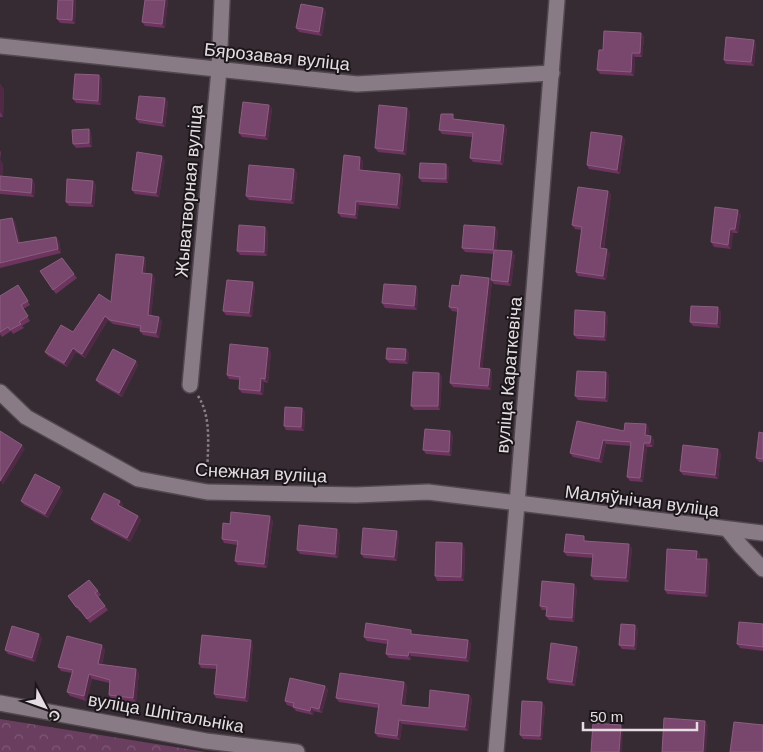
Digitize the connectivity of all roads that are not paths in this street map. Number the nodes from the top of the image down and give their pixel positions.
1 (222, 0) edge
2 (557, 0) edge
3 (0, 46) edge
4 (219, 70) junction
5 (552, 73) junction
6 (190, 385) road end
7 (0, 392) edge
8 (517, 504) junction
9 (728, 530) junction
10 (763, 533) edge
11 (763, 569) edge
12 (0, 703) edge
13 (297, 752) edge
14 (496, 752) edge

1 - 4 street, Жыватворная вуліца
2 - 5 street, вуліца Караткевіча
3 - 4 street, Бярозавая вуліца
4 - 5 street, Бярозавая вуліца
4 - 6 street, Жыватворная вуліца
5 - 8 street, вуліца Караткевіча
7 - 8 street, Снежная вуліца
8 - 9 street, Маляўнічая вуліца
8 - 14 street, вуліца Караткевіча
9 - 10 street, Маляўнічая вуліца
9 - 11 street
12 - 13 street, вуліца Шпітальніка

